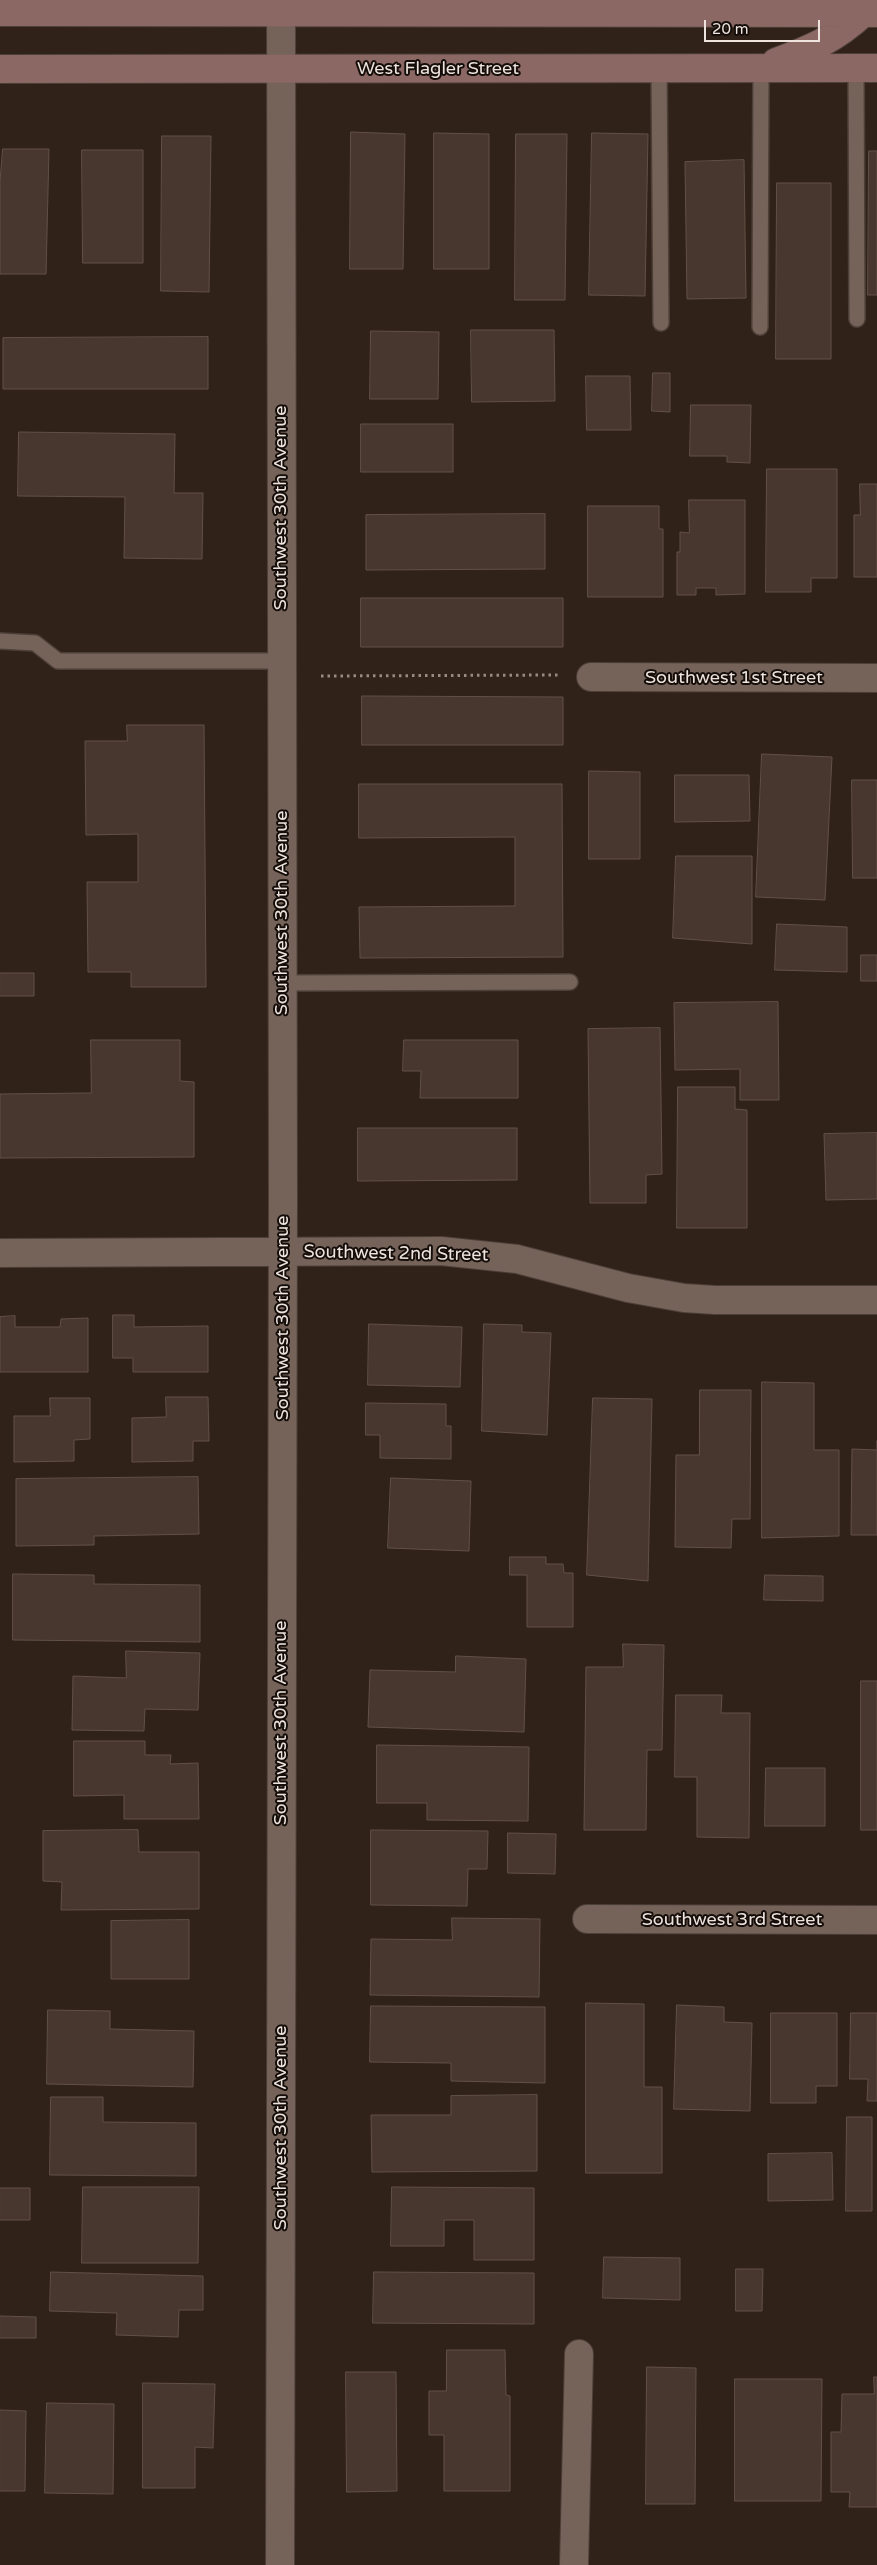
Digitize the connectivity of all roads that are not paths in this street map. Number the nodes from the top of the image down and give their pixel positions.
1 (281, 6) edge
2 (868, 9) edge
3 (0, 12) edge
4 (659, 68) junction
5 (761, 68) junction
6 (867, 68) edge
7 (0, 69) edge
8 (280, 70) junction
9 (857, 320) dead end
10 (661, 323) dead end
11 (760, 327) dead end
12 (0, 641) edge
13 (282, 661) junction
14 (578, 676) road end
15 (877, 678) edge
16 (570, 982) dead end
17 (282, 983) junction
18 (0, 1252) edge
19 (283, 1252) junction
20 (877, 1300) edge
21 (587, 1919) dead end
22 (877, 1920) edge
23 (579, 2354) dead end
24 (280, 2565) edge
25 (574, 2565) edge

1 - 2 main road
1 - 3 main road
1 - 8 street, Southwest 30th Avenue
2 - 5 main road
4 - 5 main road, West Flagler Street
4 - 8 main road, West Flagler Street
4 - 10 lane
5 - 6 main road, West Flagler Street
5 - 11 lane
6 - 9 lane
7 - 8 main road, West Flagler Street
8 - 13 street, Southwest 30th Avenue
12 - 13 lane
13 - 17 street, Southwest 30th Avenue
14 - 15 street, Southwest 1st Street
16 - 17 lane
17 - 19 street, Southwest 30th Avenue
18 - 19 street, Southwest 2nd Street
19 - 20 street, Southwest 2nd Street
19 - 24 street, Southwest 30th Avenue
21 - 22 street, Southwest 3rd Street
23 - 25 street

